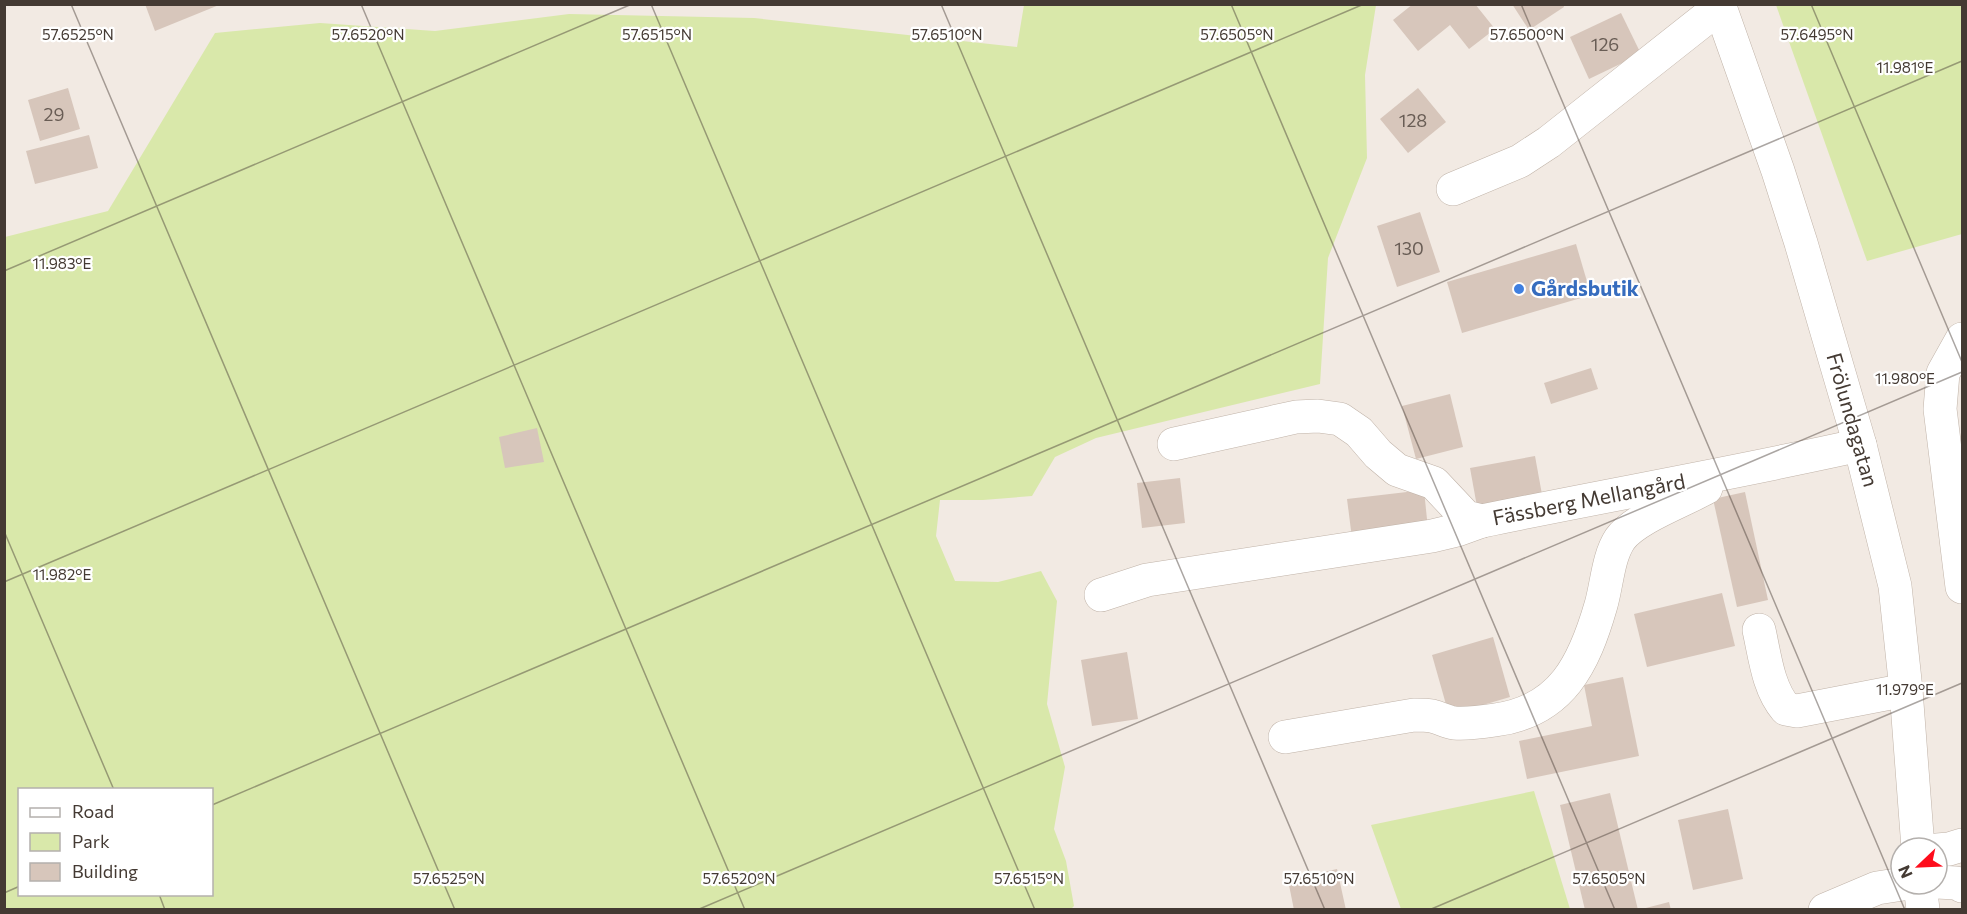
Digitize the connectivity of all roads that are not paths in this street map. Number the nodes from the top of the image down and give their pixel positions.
1 (1719, 6) edge
2 (1453, 189) dead end
3 (1962, 339) edge
4 (1174, 444) dead end
5 (1860, 445) junction
6 (1731, 473) junction
7 (1482, 521) junction
8 (1962, 586) edge
9 (1101, 595) dead end
10 (1759, 630) dead end
11 (1906, 690) junction
12 (1285, 737) dead end
13 (1917, 836) edge
14 (1889, 886) edge
15 (1825, 909) edge

1 - 2 street, Frölundagatan
1 - 5 street, Frölundagatan
3 - 8 street
4 - 7 street, Fässberg Mellangård
5 - 6 street, Fässberg Mellangård
5 - 11 street, Frölundagatan
6 - 7 street, Fässberg Mellangård
6 - 12 street
7 - 9 street
10 - 11 street
11 - 13 street, Frölundagatan
14 - 15 street

